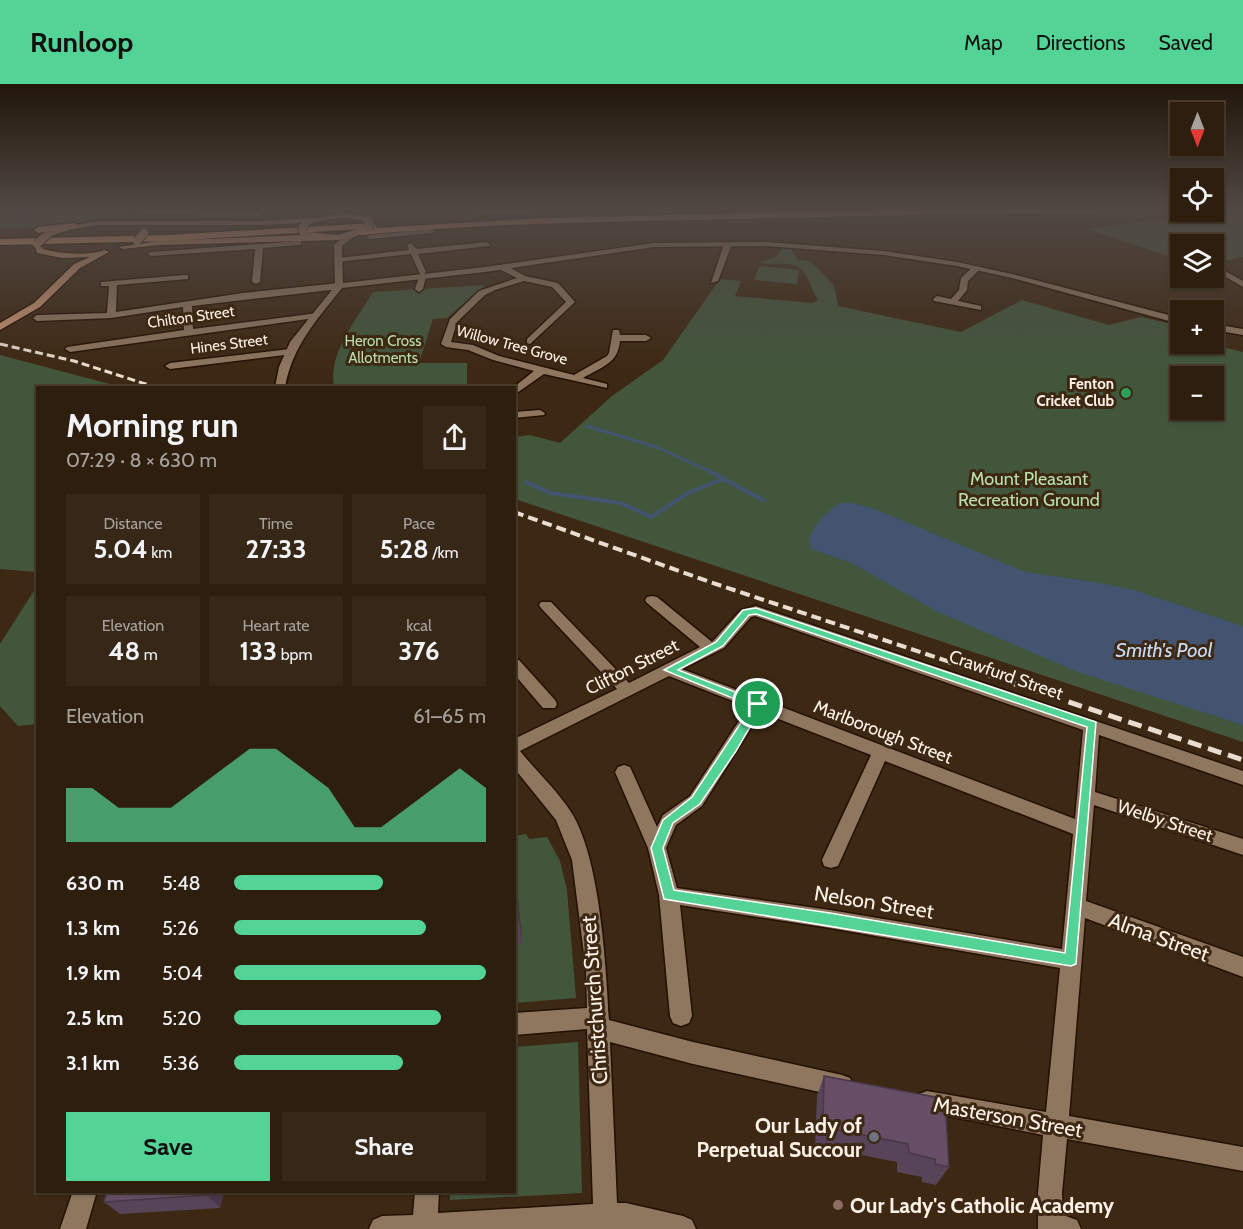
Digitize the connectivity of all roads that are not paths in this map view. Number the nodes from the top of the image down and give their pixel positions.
1 (63, 262) edge
2 (84, 262) edge
3 (174, 262) edge
4 (203, 262) edge
5 (258, 262) edge
6 (338, 262) edge
7 (417, 262) edge
8 (539, 262) edge
9 (721, 262) edge
10 (945, 262) edge
11 (187, 267) junction
12 (504, 268) junction
13 (977, 268) junction
14 (1224, 273) edge
15 (422, 274) junction
16 (522, 278) junction
17 (714, 281) dead end
18 (256, 282) dead end
19 (1243, 284) edge
20 (339, 286) junction
21 (419, 289) dead end
22 (937, 299) dead end
23 (953, 302) junction
24 (188, 304) junction
25 (978, 308) dead end
26 (21, 313) junction
27 (111, 315) junction
28 (315, 315) junction
29 (37, 318) dead end
30 (1170, 318) edge
31 (0, 327) edge
32 (1224, 329) edge
33 (1243, 332) edge
34 (189, 333) junction
35 (646, 338) dead end
36 (530, 341) dead end
37 (433, 344) dead end
38 (446, 344) junction
39 (70, 349) dead end
40 (290, 352) junction
41 (170, 366) dead end
42 (542, 370) junction
43 (576, 378) junction
44 (280, 386) edge
45 (603, 386) dead end
46 (516, 390) edge
47 (540, 414) dead end
48 (516, 415) edge
49 (652, 600) dead end
50 (546, 605) dead end
51 (756, 611) joint
52 (711, 649) junction
53 (516, 667) edge
54 (669, 670) junction
55 (628, 691) junction
56 (540, 699) dead end
57 (758, 704) junction
58 (1092, 725) junction
59 (516, 746) edge
60 (881, 752) junction
61 (516, 758) edge
62 (624, 772) dead end
63 (1243, 778) edge
64 (1086, 796) junction
65 (1083, 830) junction
66 (1243, 847) edge
67 (657, 848) junction
68 (831, 860) dead end
69 (669, 895) junction
70 (1076, 906) junction
71 (1071, 960) junction
72 (1243, 967) edge
73 (681, 1016) dead end
74 (598, 1023) junction
75 (516, 1024) edge
76 (859, 1089) edge
77 (905, 1098) edge
78 (1056, 1126) junction
79 (1243, 1159) edge
80 (84, 1193) edge
81 (427, 1193) edge
82 (606, 1222) edge
83 (471, 1226) edge
84 (424, 1227) junction
85 (1057, 1228) edge
86 (73, 1229) edge
87 (382, 1229) edge
88 (683, 1229) edge

1 - 26 main road
2 - 26 main road
3 - 11 street
4 - 11 street
5 - 18 street
6 - 20 street
7 - 15 street
8 - 12 street
9 - 17 street
10 - 13 street
11 - 27 street
12 - 15 street
12 - 16 street
13 - 23 street
13 - 30 street
14 - 19 street
15 - 20 street
15 - 21 street
16 - 36 street
16 - 38 street, Willow Tree Grove
20 - 24 street
20 - 28 street
22 - 23 street
23 - 25 street
24 - 27 street
24 - 34 street
26 - 31 main road
27 - 29 street
28 - 34 street, Chilton Street
28 - 40 street
32 - 33 street
34 - 39 street, Chilton Street
35 - 43 street
37 - 38 street
38 - 42 street, Willow Tree Grove
40 - 41 street, Hines Street
40 - 44 street
42 - 43 street, Willow Tree Grove
42 - 46 street
43 - 45 street, Willow Tree Grove
47 - 48 street
49 - 52 street
50 - 55 street
51 - 52 street, Clifton Street
51 - 58 street, Crawfurd Street
52 - 54 street, Clifton Street
53 - 56 street
54 - 55 street, Clifton Street
54 - 57 street, Marlborough Street
55 - 59 street, Clifton Street
57 - 60 street, Marlborough Street
57 - 67 street
58 - 63 street, Crawfurd Street
58 - 64 street
60 - 65 street, Marlborough Street
60 - 68 street
61 - 74 street, Christchurch Street
62 - 67 street
64 - 65 street
64 - 66 street, Welby Street
65 - 70 street
67 - 69 street
69 - 71 street, Nelson Street
69 - 73 street
70 - 71 street
70 - 72 street, Alma Street
71 - 78 street
74 - 75 street
74 - 76 street
74 - 82 street, Christchurch Street
77 - 78 street, Masterson Street
78 - 79 street, Masterson Street
78 - 85 street
80 - 86 street
81 - 84 street
82 - 83 street
82 - 88 street
83 - 84 street
84 - 87 street

